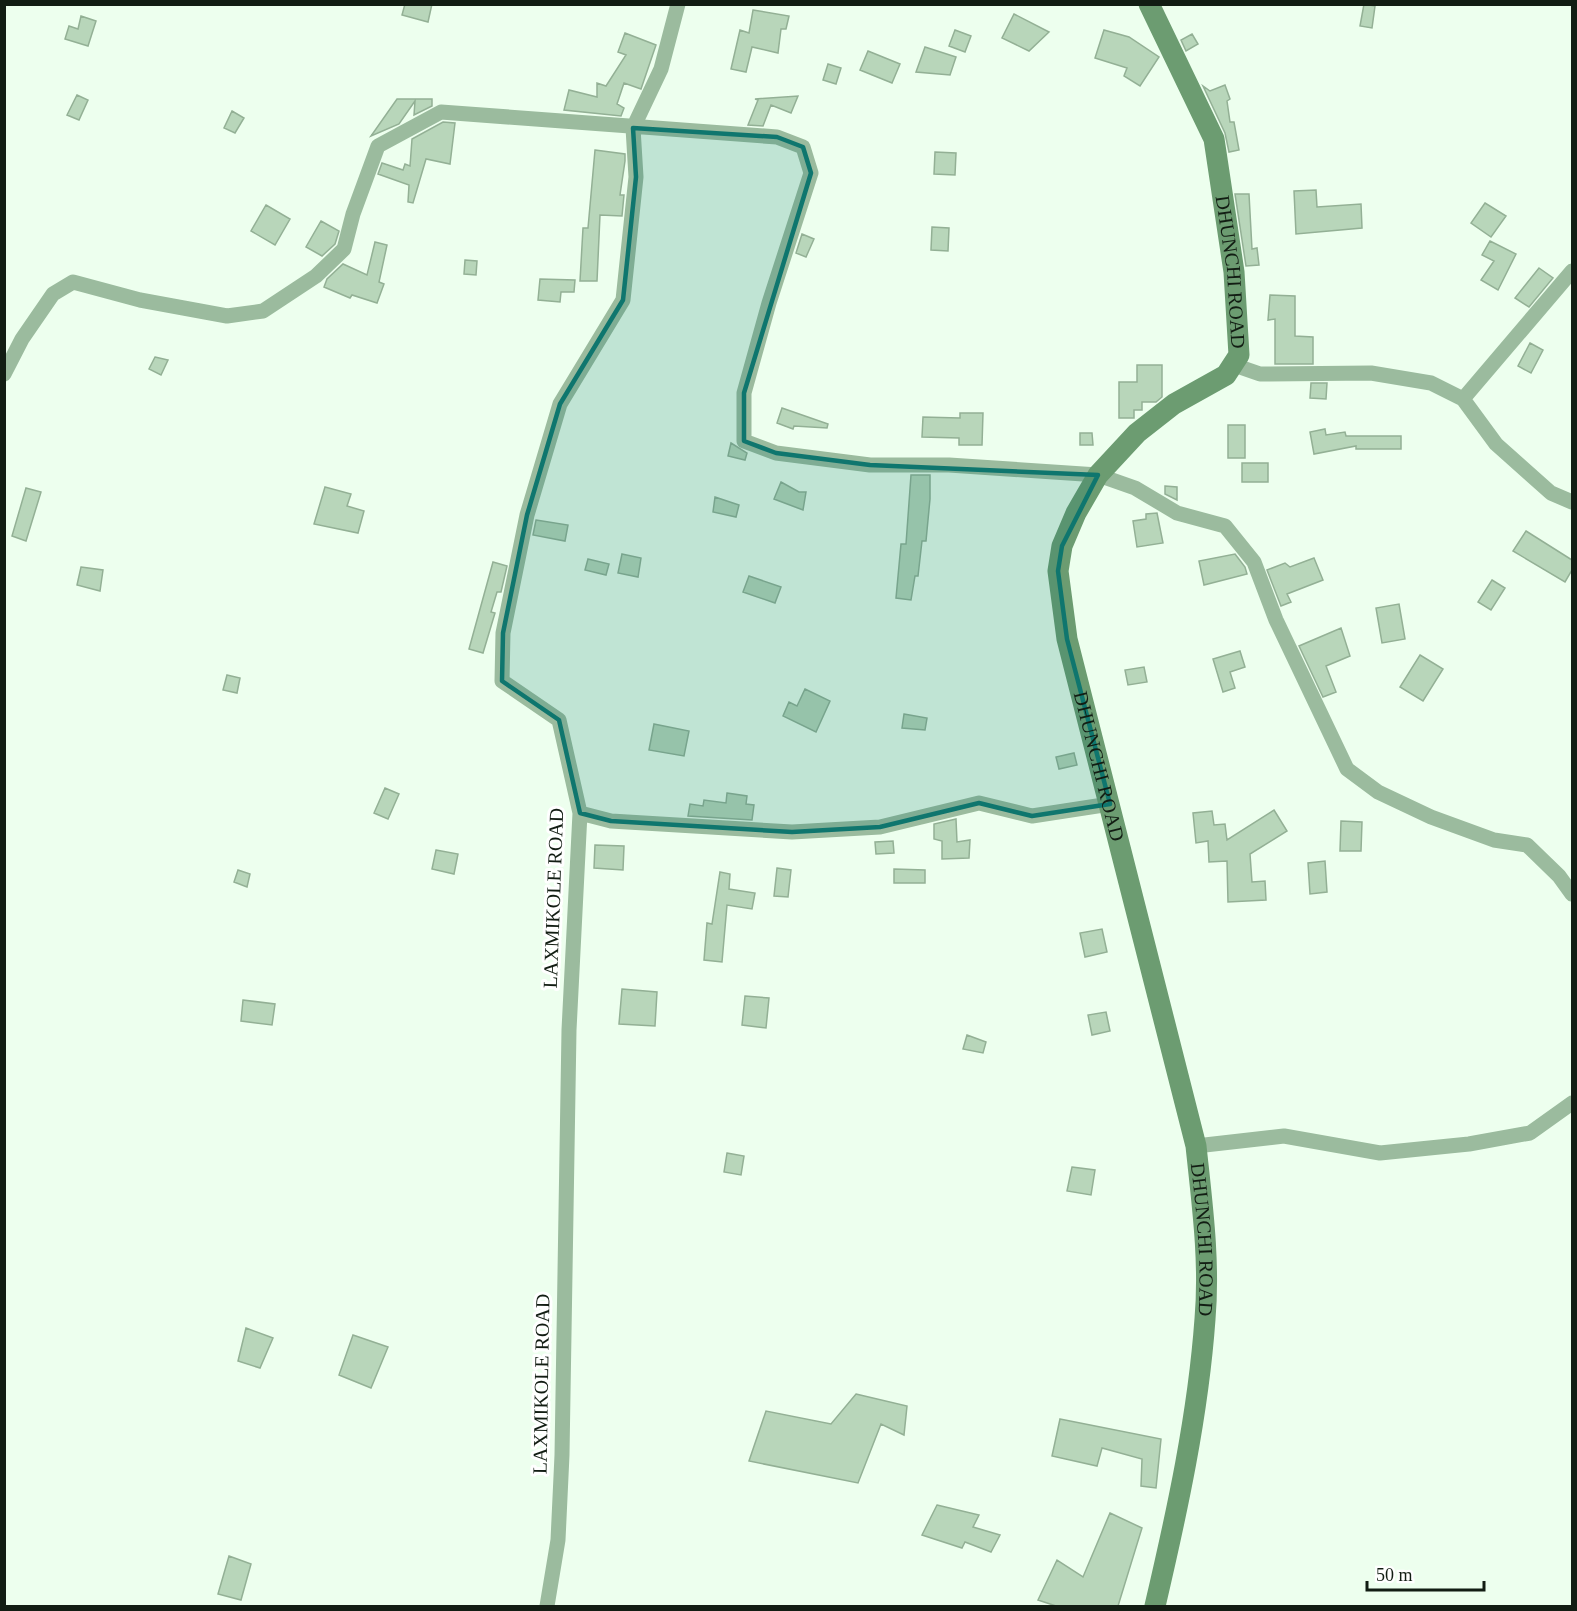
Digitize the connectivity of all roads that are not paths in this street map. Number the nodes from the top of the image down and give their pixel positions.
1 (678, 4) edge
2 (1149, 4) edge
3 (633, 128) junction
4 (1572, 271) edge
5 (1234, 366) junction
6 (4, 374) edge
7 (1463, 399) junction
8 (1098, 475) junction
9 (1572, 502) edge
10 (1110, 804) junction
11 (580, 813) junction
12 (1572, 894) edge
13 (1572, 1103) edge
14 (1196, 1146) junction
15 (547, 1606) edge
16 (1155, 1606) edge

1 - 3 street, LAXMIKOLE ROAD
2 - 5 street, DHUNCHI ROAD
3 - 6 street
3 - 8 street
3 - 11 street, LAXMIKOLE ROAD
4 - 7 street
5 - 7 street
5 - 8 street, DHUNCHI ROAD
7 - 9 street
8 - 10 street, DHUNCHI ROAD
8 - 12 street
10 - 11 street
10 - 14 street, DHUNCHI ROAD
11 - 15 street, LAXMIKOLE ROAD
13 - 14 street
14 - 16 street, DHUNCHI ROAD

